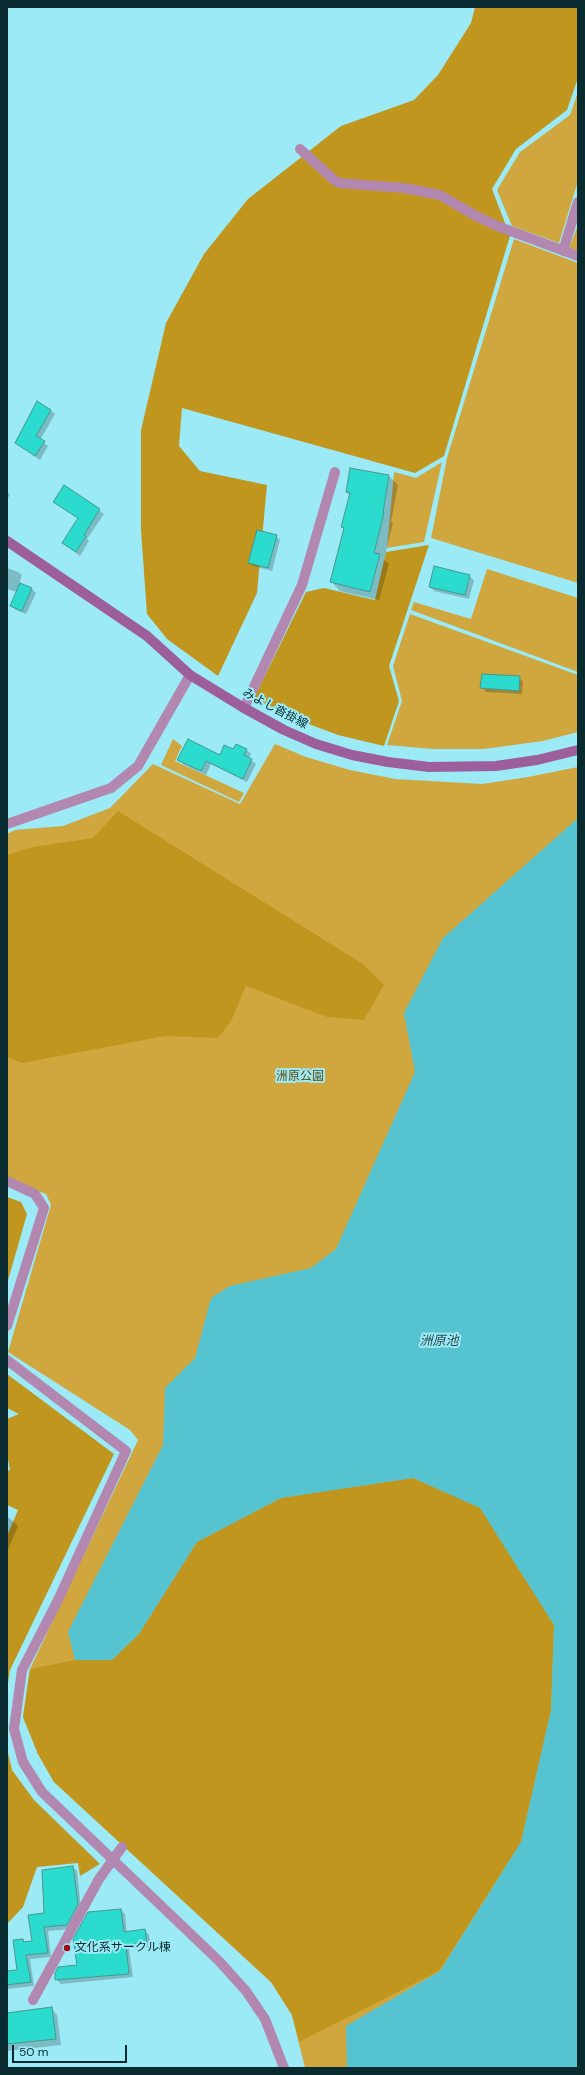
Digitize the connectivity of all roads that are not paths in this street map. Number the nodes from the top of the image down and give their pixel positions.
1 (300, 149) dead end
2 (578, 202) edge
3 (563, 251) junction
4 (578, 256) edge
5 (335, 472) dead end
6 (7, 541) edge
7 (190, 675) junction
8 (244, 708) junction
9 (578, 750) edge
10 (7, 824) edge
11 (7, 1181) edge
12 (7, 1326) edge
13 (7, 1360) edge
14 (122, 1847) dead end
15 (34, 2000) dead end
16 (284, 2068) edge

1 - 3 street
2 - 3 street
3 - 4 street
5 - 8 street
6 - 7 main road, みよし沓掛線
7 - 8 main road, みよし沓掛線
7 - 10 street
8 - 9 main road, みよし沓掛線
11 - 12 street
13 - 16 street
14 - 15 street

